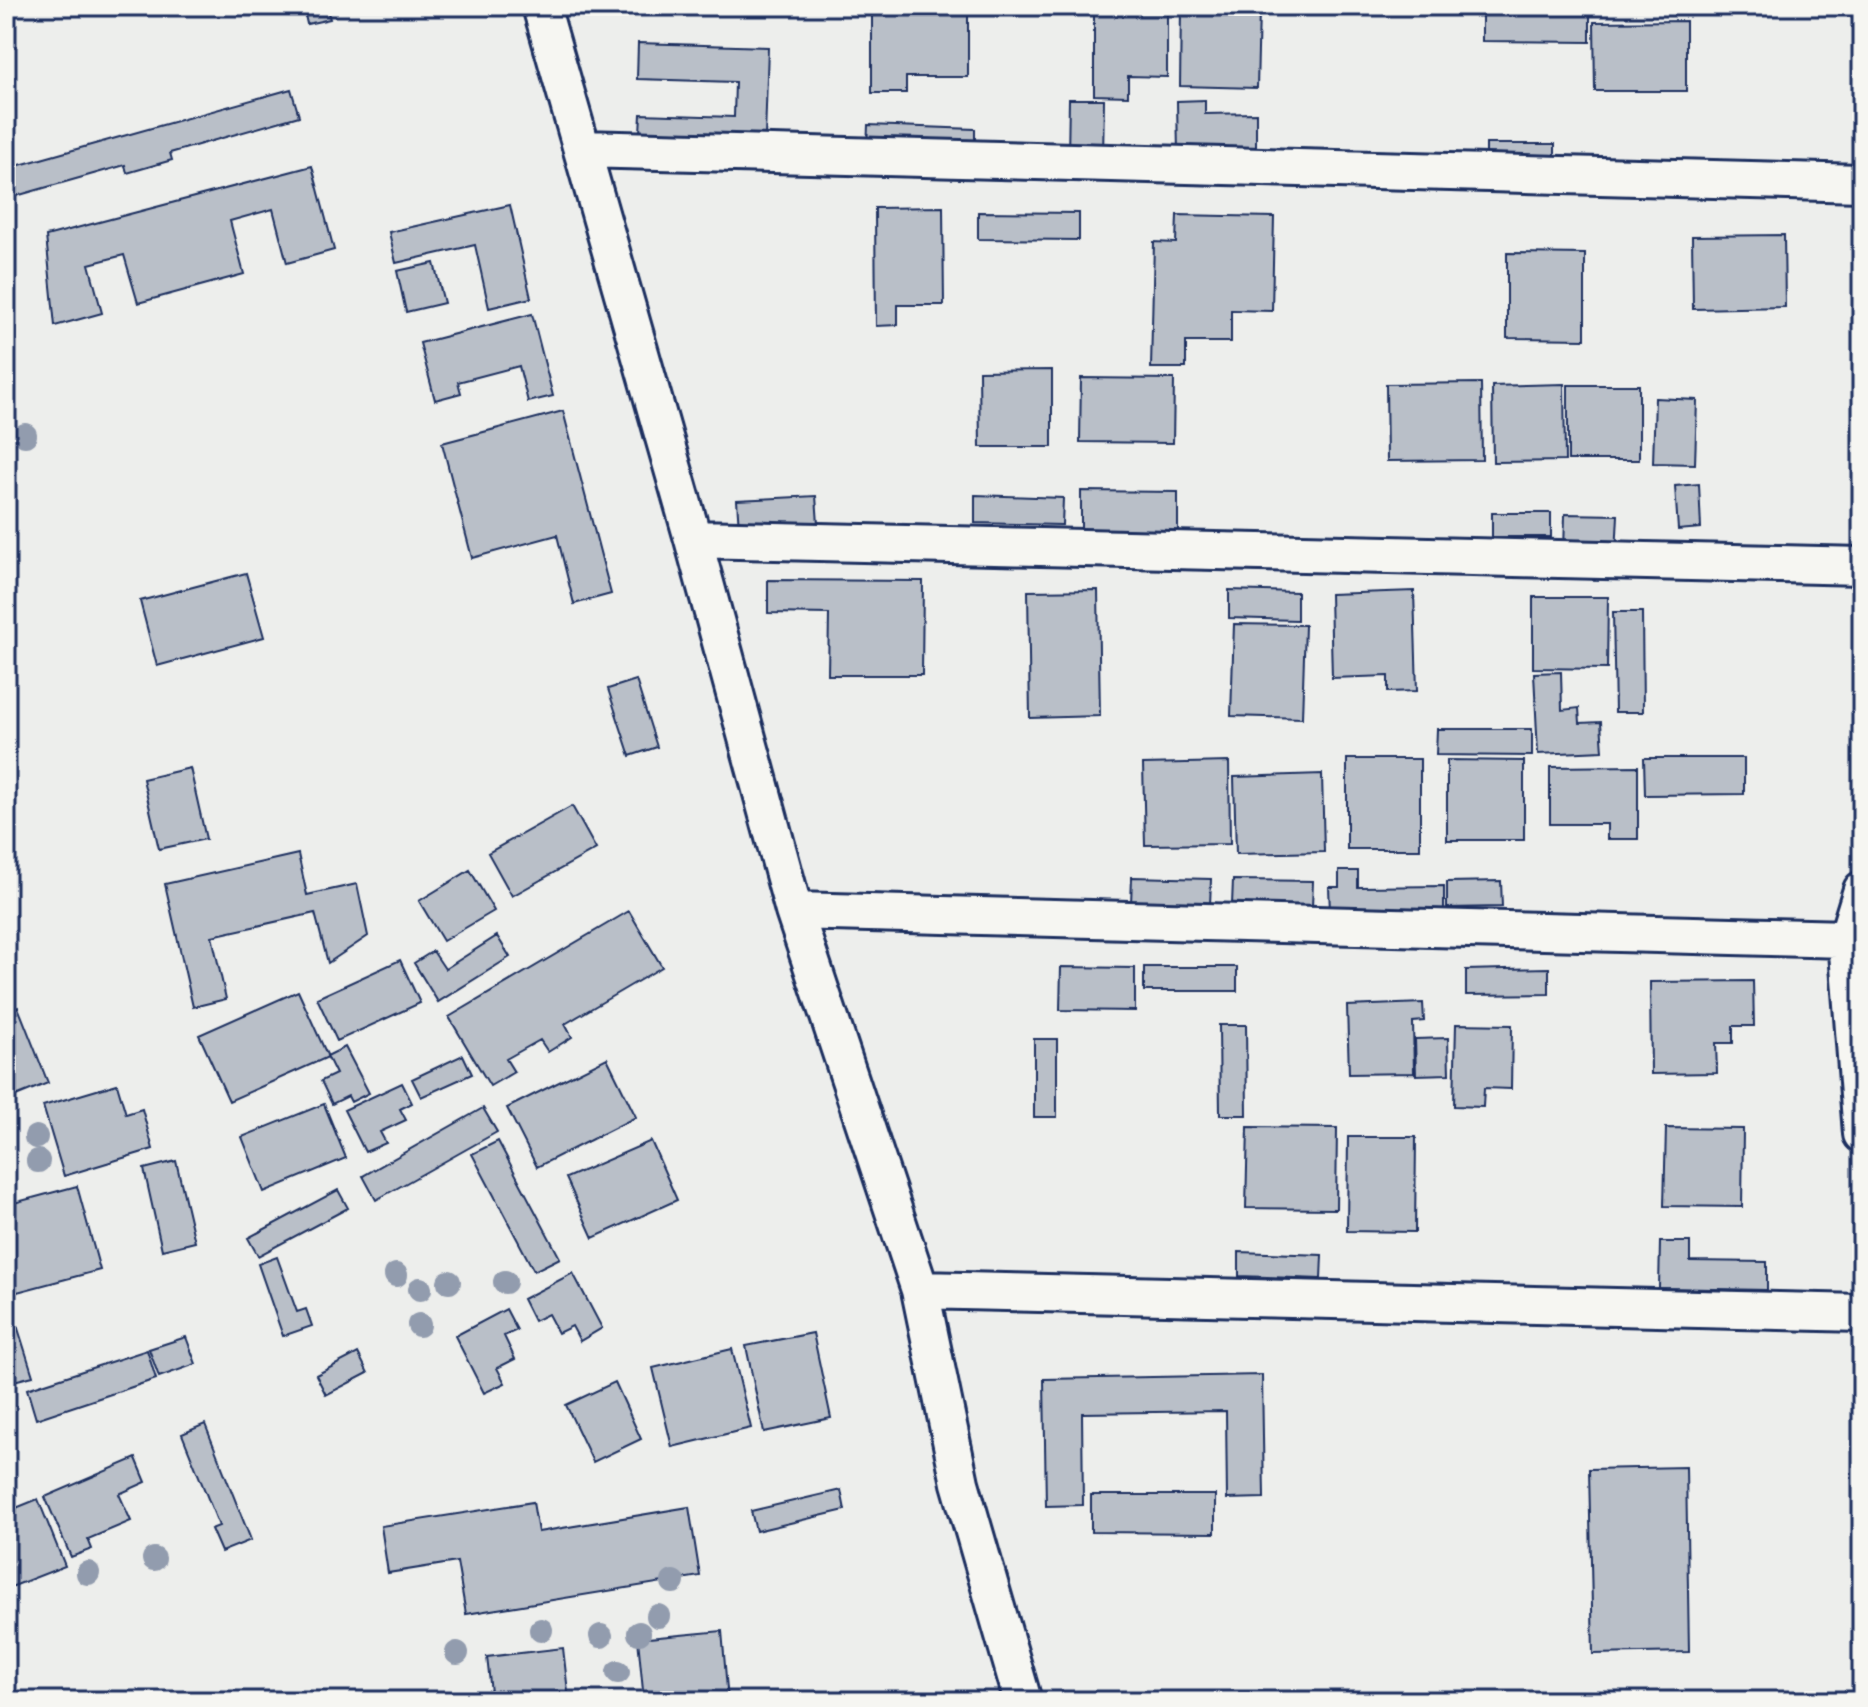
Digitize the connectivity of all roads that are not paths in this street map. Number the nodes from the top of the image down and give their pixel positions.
1 (541, 6) edge
2 (582, 149) junction
3 (1862, 183) edge
4 (693, 539) junction
5 (1862, 566) edge
6 (1862, 890) edge
7 (794, 911) junction
8 (1847, 939) junction
9 (1862, 1134) edge
10 (920, 1290) junction
11 (1862, 1313) edge
12 (1023, 1701) edge

1 - 2 street
2 - 3 street
2 - 4 street
4 - 5 street
4 - 7 street
6 - 8 street
7 - 8 street
7 - 10 street
8 - 9 street
10 - 11 street
10 - 12 street

